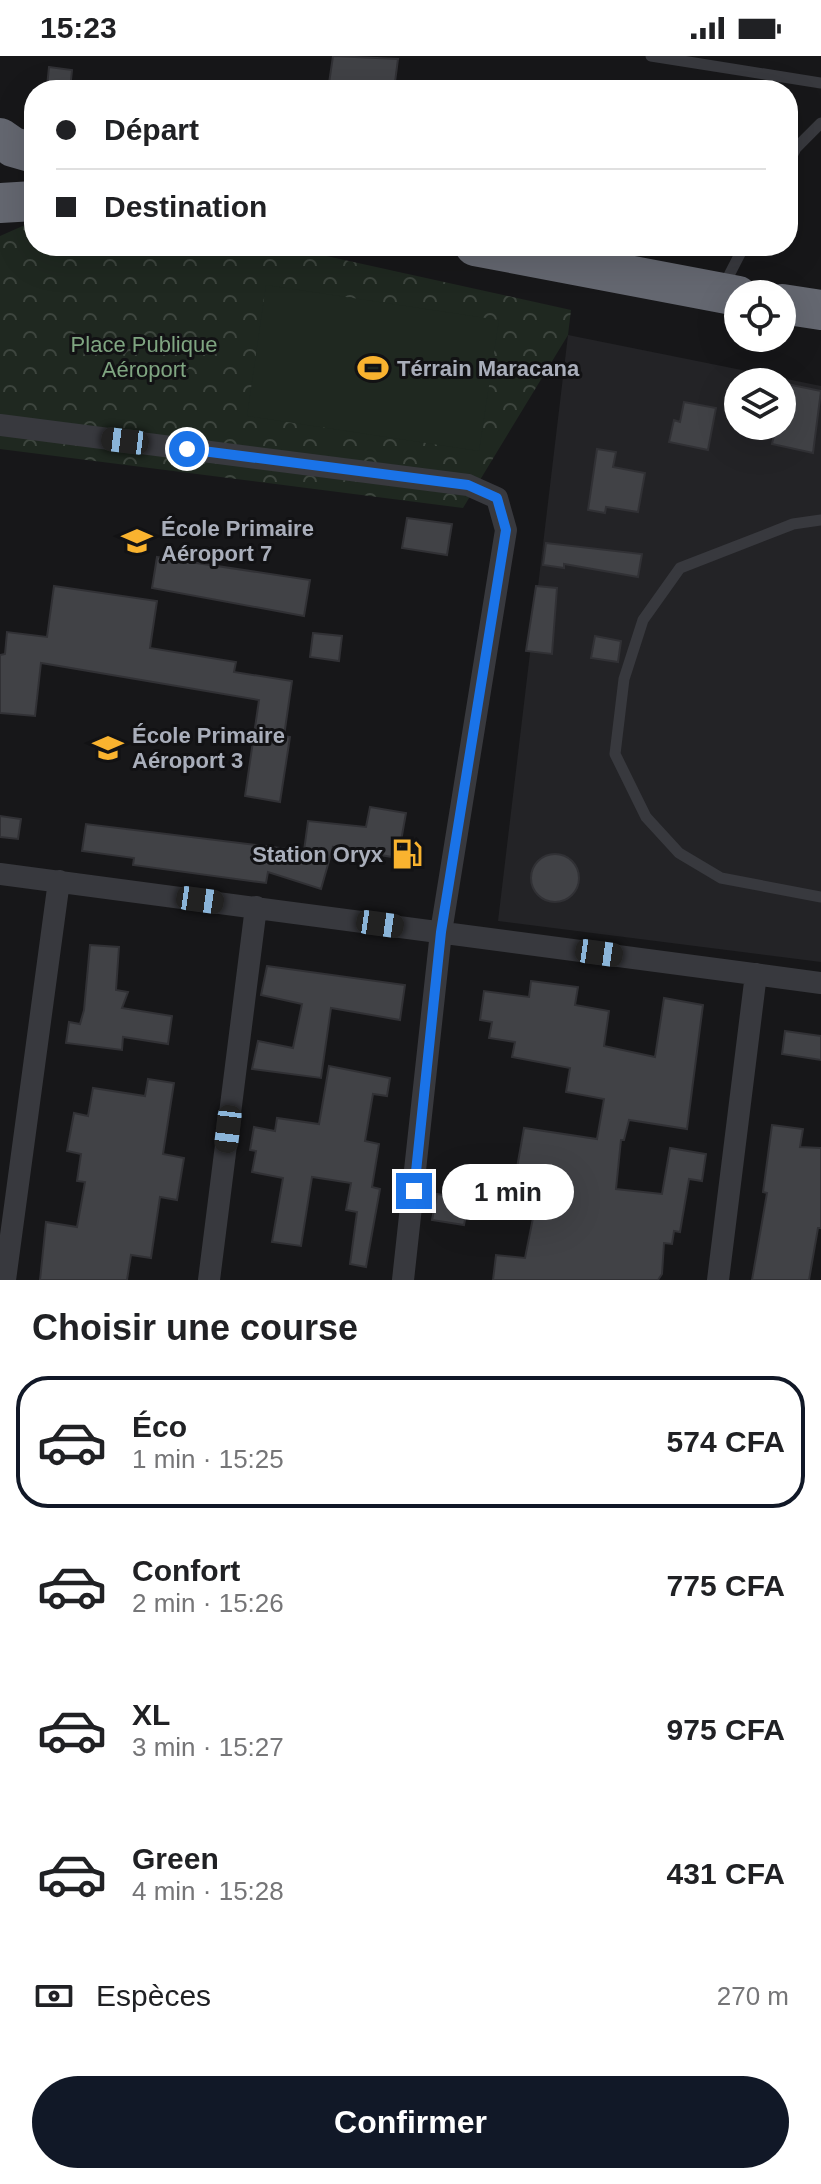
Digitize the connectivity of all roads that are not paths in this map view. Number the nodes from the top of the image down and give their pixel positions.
1 (651, 56) edge
2 (821, 83) edge
3 (821, 123) edge
4 (0, 138) edge
5 (798, 146) edge
6 (24, 150) edge
7 (24, 202) edge
8 (0, 203) edge
9 (527, 256) edge
10 (741, 256) edge
11 (734, 280) edge
12 (724, 294) edge
13 (796, 306) edge
14 (821, 310) edge
15 (0, 425) edge
16 (821, 520) edge
17 (0, 874) edge
18 (59, 881) junction
19 (821, 897) edge
20 (256, 907) junction
21 (441, 932) junction
22 (756, 974) junction
23 (821, 983) edge
24 (5, 1280) edge
25 (209, 1280) edge
26 (403, 1280) edge
27 (718, 1280) edge

1 - 2 lane
3 - 5 lane
4 - 6 highway
7 - 8 highway
9 - 12 highway
10 - 11 lane
13 - 14 highway
15 - 21 street
16 - 19 lane
17 - 18 street
18 - 20 street
18 - 24 street
20 - 21 street
20 - 25 street
21 - 22 street
21 - 26 street
22 - 23 street
22 - 27 street

